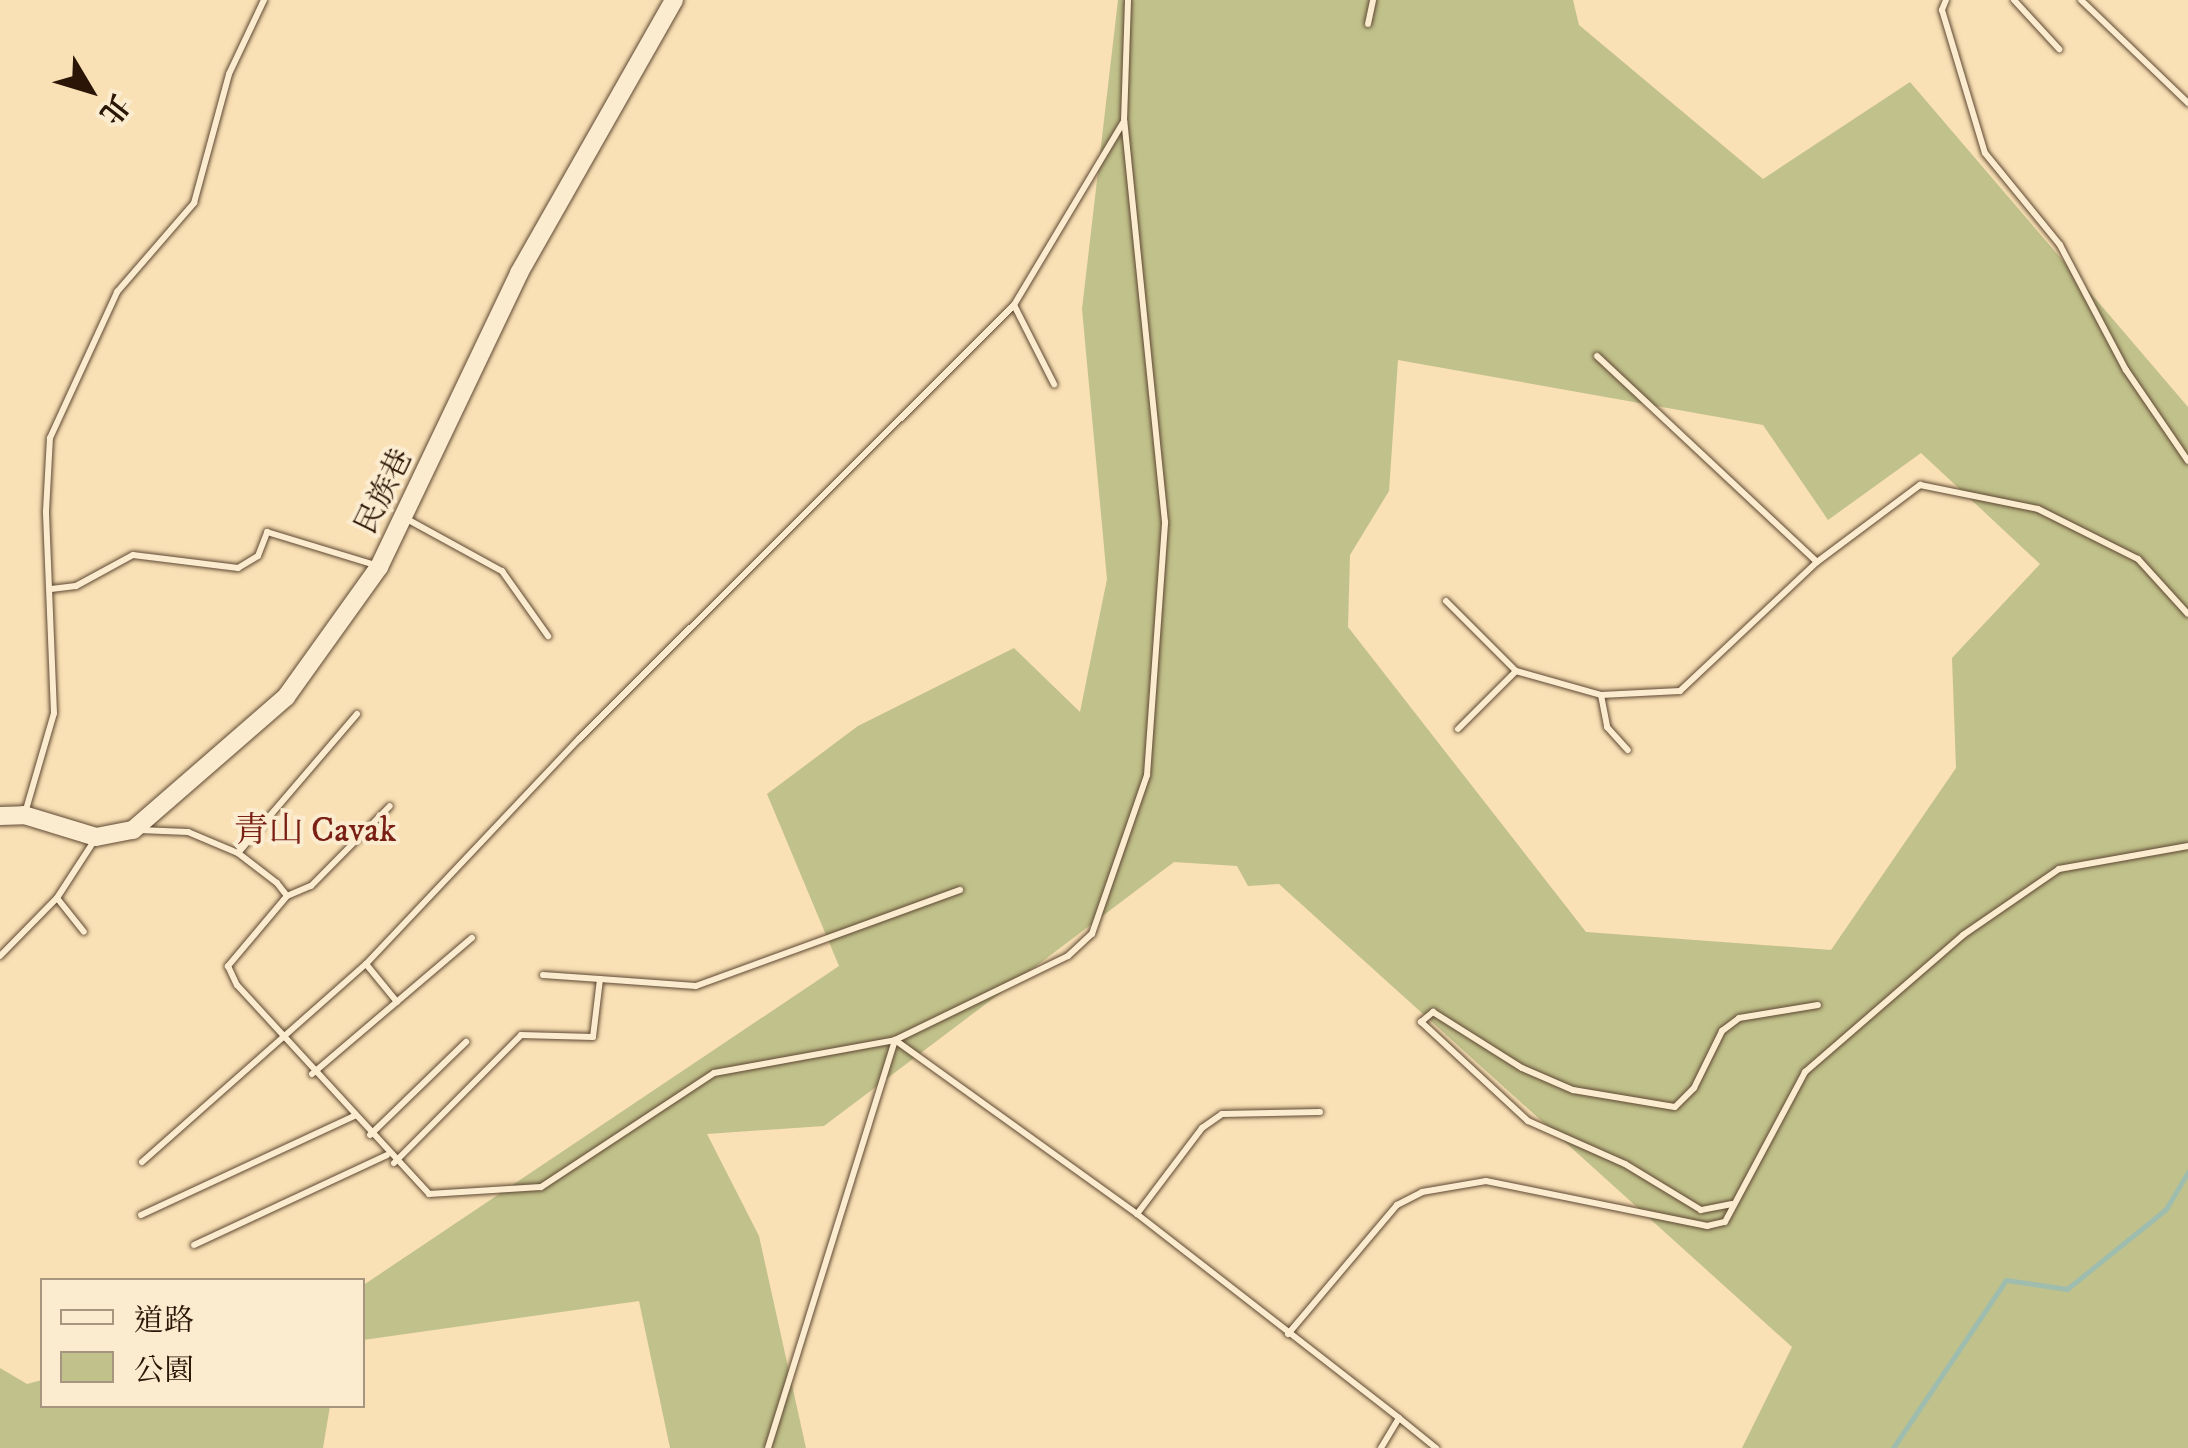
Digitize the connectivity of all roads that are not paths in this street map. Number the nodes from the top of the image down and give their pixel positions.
1 (264, 0) edge
2 (674, 0) edge
3 (1128, 0) edge
4 (1373, 0) edge
5 (1946, 0) edge
6 (2014, 0) edge
7 (2081, 0) edge
8 (1368, 24) dead end
9 (2059, 48) dead end
10 (2188, 103) edge
11 (1124, 121) junction
12 (1014, 305) junction
13 (1597, 356) dead end
14 (1054, 384) dead end
15 (2188, 461) edge
16 (404, 517) junction
17 (1817, 562) junction
18 (379, 567) junction
19 (51, 589) junction
20 (1446, 602) dead end
21 (2188, 614) edge
22 (548, 636) dead end
23 (1516, 671) junction
24 (1601, 695) junction
25 (358, 714) dead end
26 (1458, 729) dead end
27 (1628, 750) dead end
28 (390, 806) dead end
29 (24, 815) junction
30 (0, 816) edge
31 (132, 830) junction
32 (96, 837) junction
33 (2188, 846) edge
34 (238, 853) junction
35 (960, 890) dead end
36 (287, 896) junction
37 (56, 898) junction
38 (84, 932) dead end
39 (472, 938) dead end
40 (0, 956) edge
41 (366, 964) junction
42 (544, 975) dead end
43 (600, 979) junction
44 (397, 1002) junction
45 (1818, 1005) dead end
46 (282, 1038) junction
47 (895, 1040) junction
48 (466, 1042) dead end
49 (312, 1074) junction
50 (1320, 1112) dead end
51 (354, 1116) junction
52 (370, 1135) junction
53 (387, 1155) junction
54 (142, 1162) dead end
55 (394, 1163) junction
56 (1734, 1204) junction
57 (141, 1214) dead end
58 (1137, 1214) junction
59 (194, 1244) dead end
60 (1288, 1334) junction
61 (1399, 1418) junction
62 (768, 1448) edge
63 (1381, 1448) edge
64 (1436, 1448) edge

1 - 19 lane
2 - 16 street, 民族巷
3 - 11 lane
4 - 8 lane
5 - 15 lane
6 - 9 lane
7 - 10 lane
11 - 12 lane
11 - 47 lane
12 - 14 lane
12 - 41 lane
13 - 17 lane
16 - 18 street, 民族巷
16 - 22 lane
17 - 21 lane
17 - 24 lane
18 - 19 lane
18 - 31 street, 民族巷
19 - 29 lane
20 - 23 lane
23 - 24 lane
23 - 26 lane
24 - 27 lane
25 - 34 lane
28 - 36 lane
29 - 30 street, 民族巷
29 - 32 street, 民族巷
31 - 32 street, 民族巷
31 - 34 lane
32 - 37 lane
33 - 56 lane
34 - 36 lane
35 - 43 lane
36 - 46 lane
37 - 38 lane
37 - 40 lane
39 - 44 lane
41 - 44 lane
41 - 46 lane
42 - 43 lane
43 - 55 lane
44 - 49 lane
45 - 56 lane
46 - 49 lane
46 - 54 lane
47 - 55 lane
47 - 58 lane
47 - 62 lane
48 - 52 lane
49 - 51 lane
50 - 58 lane
51 - 52 lane
51 - 57 lane
52 - 53 lane
53 - 55 lane
53 - 59 lane
56 - 60 lane
58 - 60 lane
60 - 61 lane
61 - 63 lane
61 - 64 lane

